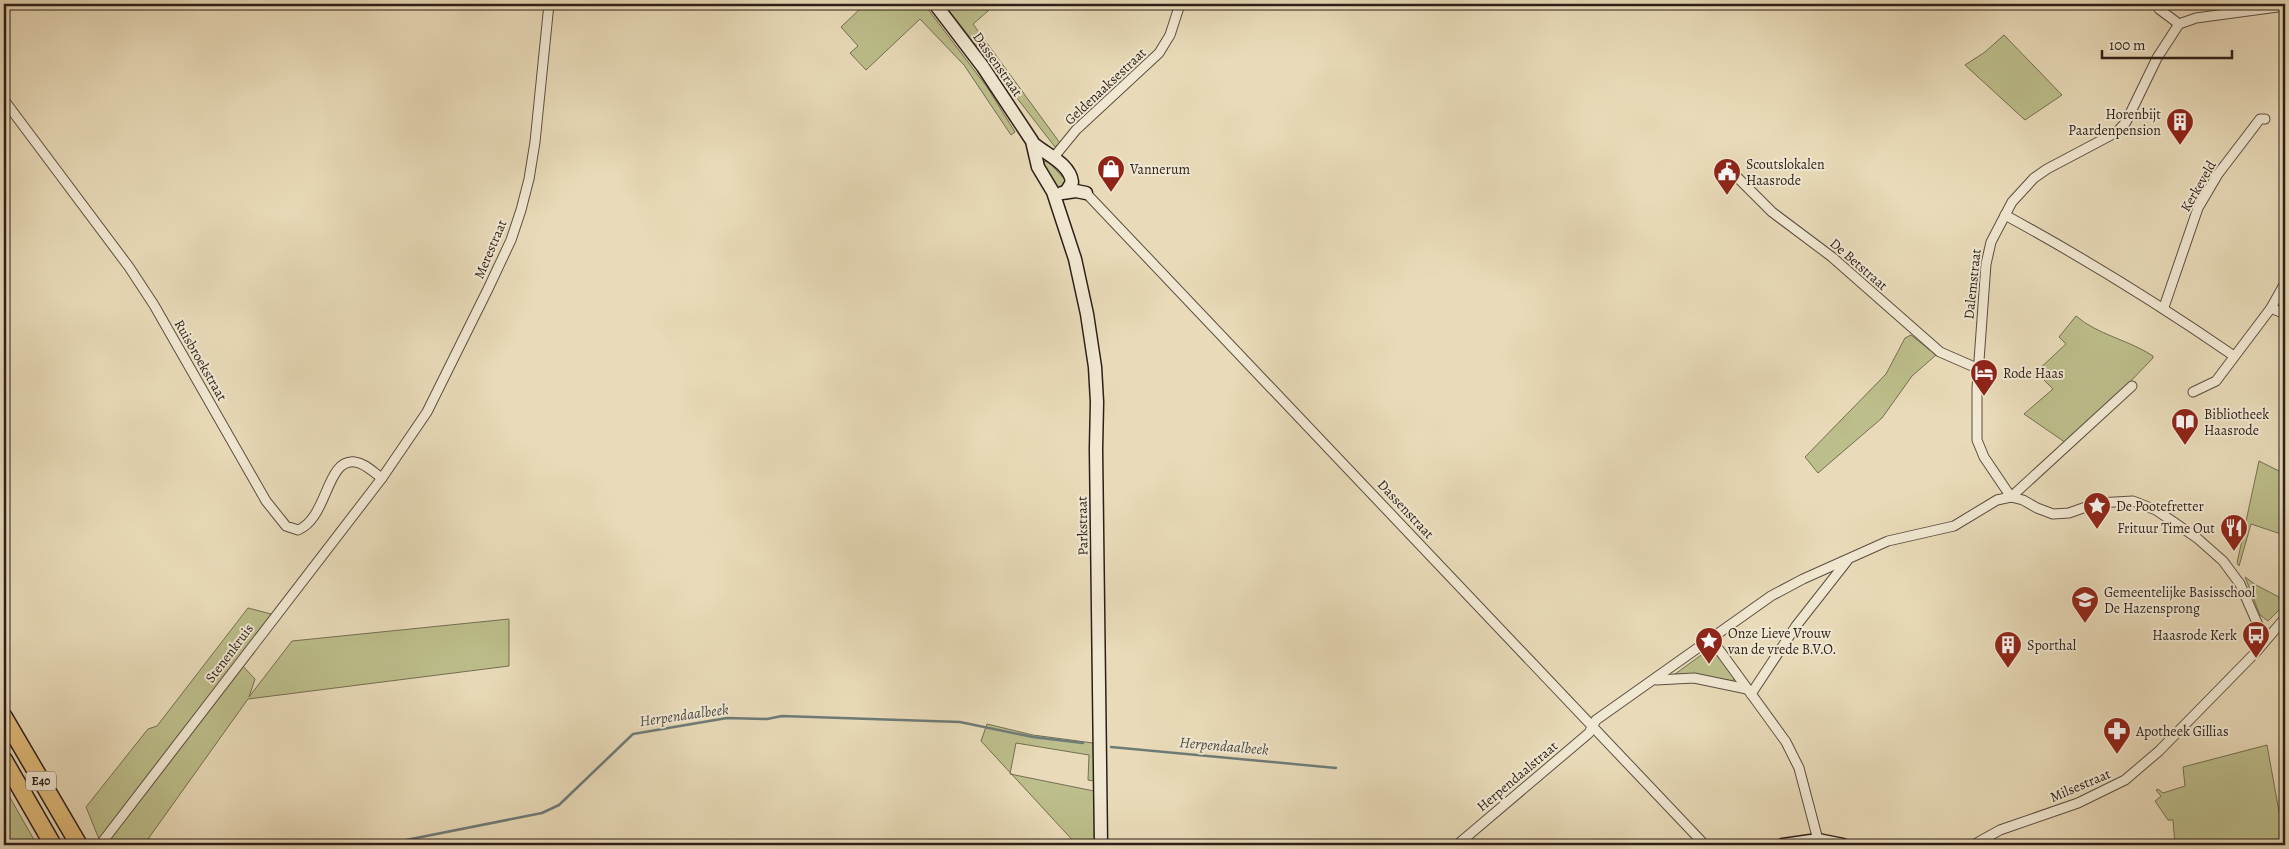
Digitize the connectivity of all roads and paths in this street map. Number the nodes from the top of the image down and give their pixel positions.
1 (549, 4) edge
2 (934, 4) edge
3 (1180, 4) edge
4 (2285, 6) edge
5 (2158, 10) dead end
6 (2179, 24) junction
7 (4, 100) edge
8 (2266, 119) dead end
9 (1034, 144) junction
10 (1052, 156) junction
11 (1036, 161) junction
12 (1728, 168) dead end
13 (1072, 179) junction
14 (1061, 192) junction
15 (1086, 193) junction
16 (2005, 215) junction
17 (2285, 283) edge
18 (2164, 307) junction
19 (2271, 308) junction
20 (2285, 314) edge
21 (2234, 356) junction
22 (1979, 369) junction
23 (2132, 386) dead end
24 (2193, 392) dead end
25 (382, 478) junction
26 (2011, 497) junction
27 (1849, 559) junction
28 (2285, 618) edge
29 (2268, 637) junction
30 (1712, 640) junction
31 (1655, 680) junction
32 (1749, 692) junction
33 (4, 717) edge
34 (1593, 726) junction
35 (4, 760) edge
36 (1818, 840) junction
37 (53, 845) edge
38 (79, 845) edge
39 (100, 845) edge
40 (1101, 845) edge
41 (1457, 845) edge
42 (1705, 845) edge
43 (1783, 845) edge
44 (1843, 845) edge
45 (1973, 845) edge

1 - 25 street, Merestraat
2 - 9 street, Dassenstraat
3 - 10 street, Geldenaaksestraat
4 - 6 street
5 - 6 street
6 - 16 street, Dalemstraat
7 - 25 street, Ruisbroekstraat
8 - 18 street, Kerkeveld
9 - 10 street, Dassenstraat
9 - 11 street, Dassenstraat
10 - 11 street
10 - 13 street, Dassenstraat
11 - 14 street, Parkstraat
12 - 22 street, De Betstraat
13 - 14 street
13 - 15 street, Dassenstraat
14 - 15 street
14 - 40 street, Parkstraat
15 - 34 street, Dassenstraat
16 - 18 street
16 - 22 street, Dalemstraat
17 - 19 street
18 - 21 street
19 - 20 street
19 - 21 street
21 - 24 street
22 - 26 street, Dalemstraat
23 - 26 street
25 - 39 street, Stenenkruis
26 - 27 street, Herpendaalstraat
26 - 29 street
27 - 30 street, Herpendaalstraat
27 - 32 street
28 - 29 street, Milsestraat
29 - 45 street, Milsestraat
30 - 31 street, Herpendaalstraat
30 - 32 street
31 - 32 street
31 - 34 street, Herpendaalstraat
32 - 36 street
33 - 38 highway, E40
34 - 41 street, Herpendaalstraat
34 - 42 street, Dassenstraat
35 - 37 highway, E40
36 - 43 street
36 - 44 street

